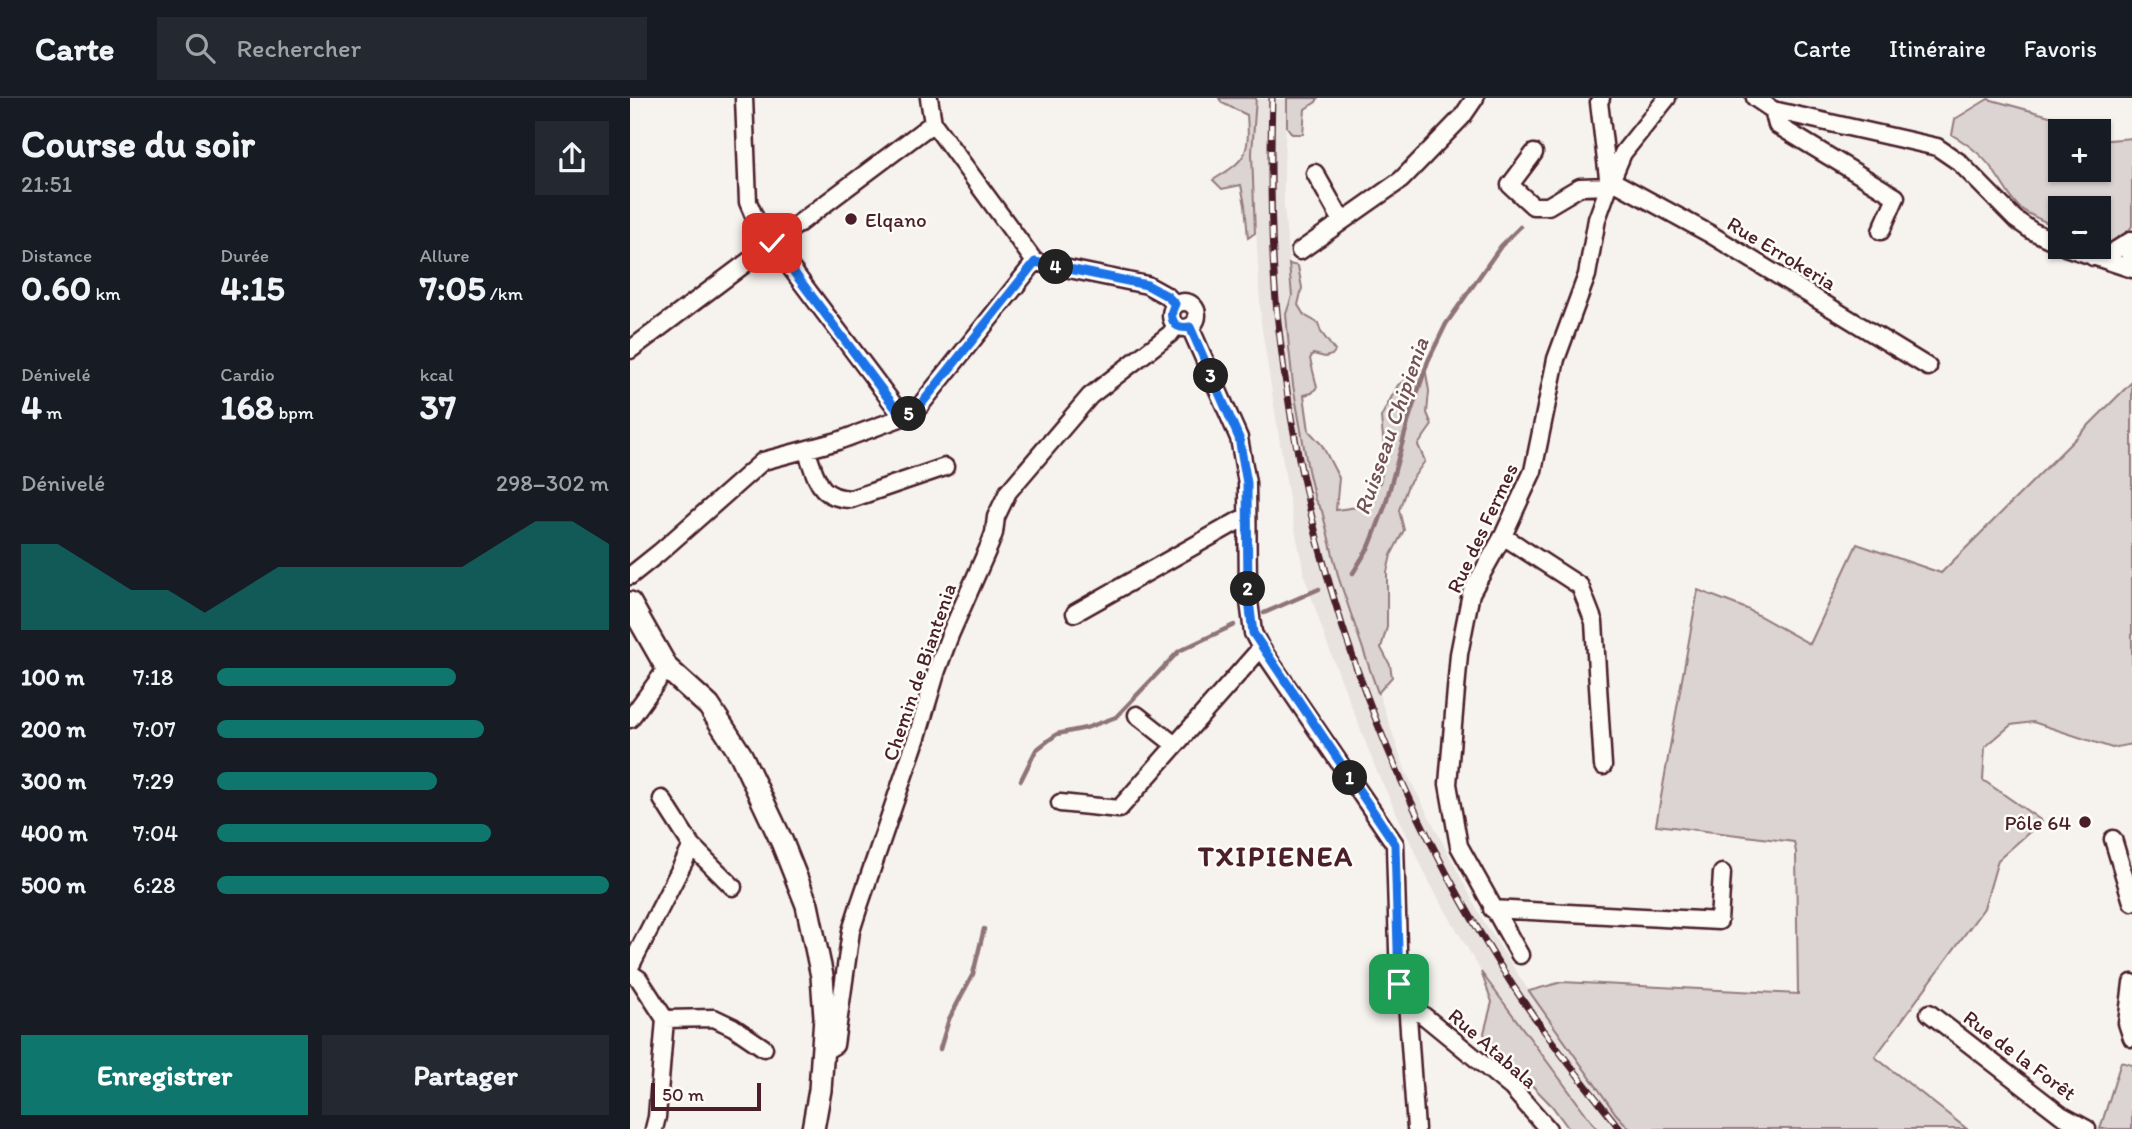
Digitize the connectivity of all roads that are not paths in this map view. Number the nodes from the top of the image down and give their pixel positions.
1 (744, 98) edge
2 (929, 98) edge
3 (1475, 98) edge
4 (1601, 98) edge
5 (1667, 98) edge
6 (1755, 98) edge
7 (1773, 110) junction
8 (933, 123) junction
9 (1534, 153) dead end
10 (1315, 173) dead end
11 (1610, 183) junction
12 (1342, 221) junction
13 (1881, 231) dead end
14 (2048, 238) edge
15 (2132, 242) edge
16 (772, 243) junction
17 (1300, 251) dead end
18 (2111, 253) edge
19 (2132, 258) edge
20 (2100, 259) edge
21 (1035, 262) junction
22 (2132, 269) edge
23 (1175, 304) junction
24 (1183, 327) junction
25 (630, 350) edge
26 (1928, 367) dead end
27 (903, 418) junction
28 (806, 450) junction
29 (945, 467) dead end
30 (1247, 516) junction
31 (1503, 536) junction
32 (630, 576) edge
33 (630, 603) edge
34 (1075, 612) dead end
35 (1261, 648) junction
36 (667, 667) junction
37 (1137, 715) dead end
38 (630, 719) edge
39 (1175, 745) junction
40 (1603, 766) dead end
41 (662, 799) dead end
42 (1060, 803) dead end
43 (2113, 839) dead end
44 (692, 846) junction
45 (1722, 873) dead end
46 (733, 887) dead end
47 (2132, 902) edge
48 (1492, 909) junction
49 (1520, 955) dead end
50 (630, 967) edge
51 (630, 972) edge
52 (2132, 983) edge
53 (1407, 1002) junction
54 (1929, 1013) dead end
55 (665, 1018) junction
56 (2132, 1038) edge
57 (764, 1048) dead end
58 (823, 1052) junction
59 (654, 1129) edge
60 (813, 1129) edge
61 (1416, 1129) edge
62 (1548, 1129) edge
63 (2087, 1129) edge

1 - 16 street
2 - 8 street
3 - 12 street
4 - 11 street
5 - 11 street, Rue des Fermes
6 - 7 street
7 - 13 street
7 - 14 street
8 - 16 street
8 - 21 street
9 - 11 street
10 - 12 street
11 - 26 street, Rue Errokeria
11 - 31 street, Rue des Fermes
12 - 17 street
15 - 18 street
15 - 19 main road
16 - 25 street
16 - 27 street
20 - 22 street
21 - 23 street
21 - 27 street
23 - 24 street
23 - 24 street
24 - 30 street
24 - 58 street, Chemin de Biantenia
27 - 28 street
28 - 29 street
28 - 32 street
30 - 34 street
30 - 35 street
31 - 40 street
31 - 48 street, Rue des Fermes
33 - 36 main road
35 - 39 street
35 - 53 street
36 - 38 street
36 - 58 main road
37 - 39 street
39 - 42 street
41 - 44 street
43 - 47 street
44 - 46 street
44 - 50 street
45 - 48 street
48 - 49 street, Rue des Fermes
51 - 55 street
52 - 56 street
53 - 61 street
53 - 62 street, Rue Atabala
54 - 63 street, Rue de la Forêt
55 - 57 street
55 - 59 street
58 - 60 main road

